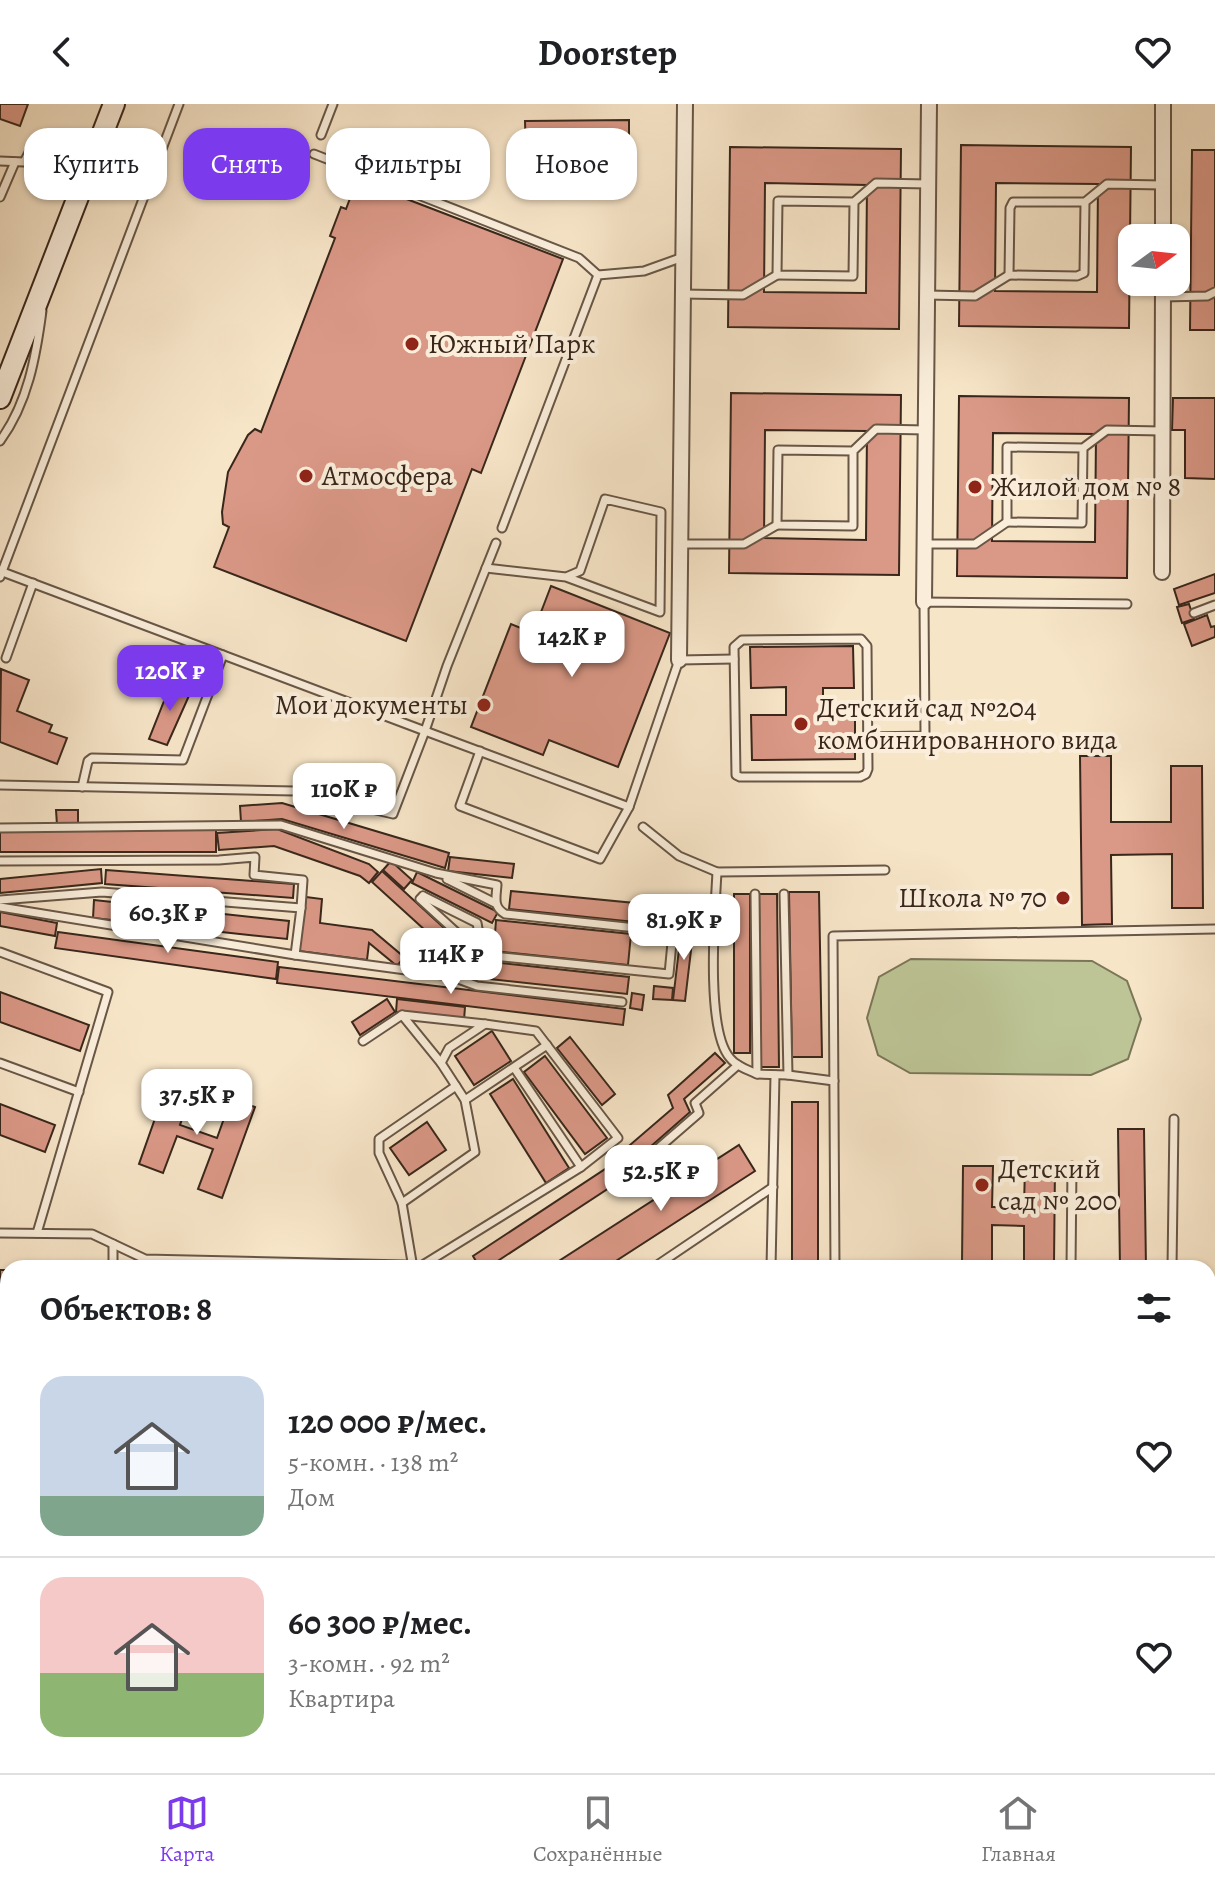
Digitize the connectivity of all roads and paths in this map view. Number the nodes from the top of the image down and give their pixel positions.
1 (114, 104) edge
2 (179, 104) edge
3 (333, 104) edge
4 (685, 104) edge
5 (929, 104) edge
6 (1163, 104) edge
7 (321, 135) dead end
8 (314, 154) dead end
9 (0, 161) edge
10 (15, 162) junction
11 (24, 162) edge
12 (928, 184) junction
13 (1163, 185) junction
14 (0, 197) edge
15 (854, 202) junction
16 (1085, 202) junction
17 (1163, 224) edge
18 (683, 257) junction
19 (598, 275) junction
20 (777, 275) junction
21 (1009, 275) junction
22 (46, 279) junction
23 (1215, 292) edge
24 (1190, 293) edge
25 (682, 294) junction
26 (927, 295) junction
27 (1163, 296) edge
28 (0, 398) edge
29 (926, 430) junction
30 (1162, 431) junction
31 (0, 441) edge
32 (1083, 448) junction
33 (853, 451) junction
34 (1007, 522) junction
35 (777, 525) junction
36 (502, 528) dead end
37 (496, 543) dead end
38 (680, 544) junction
39 (925, 544) junction
40 (486, 568) junction
41 (1162, 572) dead end
42 (1, 573) edge
43 (566, 577) junction
44 (33, 583) junction
45 (924, 602) junction
46 (1127, 604) dead end
47 (1215, 605) edge
48 (1194, 613) dead end
49 (223, 655) junction
50 (6, 658) dead end
51 (734, 659) junction
52 (679, 660) junction
53 (425, 731) junction
54 (868, 737) junction
55 (480, 751) junction
56 (0, 785) edge
57 (82, 787) junction
58 (629, 807) junction
59 (643, 827) dead end
60 (0, 828) edge
61 (0, 861) edge
62 (885, 870) dead end
63 (717, 872) junction
64 (436, 873) junction
65 (755, 894) dead end
66 (784, 894) dead end
67 (0, 900) edge
68 (495, 903) junction
69 (0, 907) edge
70 (301, 908) junction
71 (1215, 929) edge
72 (0, 952) edge
73 (475, 952) junction
74 (295, 955) junction
75 (450, 976) junction
76 (622, 1002) dead end
77 (402, 1015) junction
78 (485, 1024) junction
79 (363, 1041) dead end
80 (547, 1045) junction
81 (0, 1063) edge
82 (441, 1063) junction
83 (738, 1065) junction
84 (515, 1069) junction
85 (757, 1074) junction
86 (775, 1075) junction
87 (788, 1075) junction
88 (834, 1081) junction
89 (456, 1086) junction
90 (79, 1092) junction
91 (465, 1100) junction
92 (1174, 1119) dead end
93 (639, 1165) dead end
94 (1072, 1166) dead end
95 (581, 1167) junction
96 (773, 1187) junction
97 (402, 1203) junction
98 (0, 1233) edge
99 (37, 1233) junction
100 (113, 1244) junction
101 (113, 1260) edge
102 (170, 1260) edge
103 (412, 1260) edge
104 (426, 1260) edge
105 (665, 1260) edge
106 (771, 1260) edge
107 (835, 1260) edge
108 (1071, 1260) edge
109 (1172, 1260) edge

1 - 22 main road
2 - 42 lane
3 - 7 lane
4 - 18 street
5 - 12 street
6 - 13 street
8 - 19 lane
9 - 10 lane
10 - 11 lane
10 - 14 lane
12 - 15 lane
12 - 26 street
13 - 16 lane
13 - 17 street
15 - 20 lane
15 - 20 lane
16 - 21 lane
16 - 21 lane
18 - 19 lane
18 - 25 street
19 - 36 lane
20 - 25 lane
21 - 26 lane
22 - 28 main road
22 - 31 lane
23 - 24 lane
25 - 38 street
26 - 29 street
27 - 30 street
29 - 33 lane
29 - 39 street
30 - 32 lane
30 - 41 street
32 - 34 lane
32 - 34 lane
33 - 35 lane
33 - 35 lane
34 - 39 lane
35 - 38 lane
37 - 40 lane
38 - 52 street
39 - 45 street
40 - 43 lane
40 - 53 lane
42 - 44 lane
43 - 43 lane
44 - 49 lane
44 - 50 lane
45 - 46 lane
45 - 54 lane
47 - 48 lane
49 - 53 lane
49 - 57 lane
51 - 52 lane
51 - 54 lane
51 - 54 lane
52 - 58 lane
53 - 55 lane
53 - 57 lane
55 - 58 lane
55 - 58 lane
56 - 57 lane
59 - 63 lane
60 - 64 lane
61 - 70 lane
62 - 63 lane
63 - 83 lane
64 - 68 lane
64 - 68 lane
65 - 85 lane
66 - 87 lane
67 - 70 lane
68 - 73 lane
69 - 74 lane
70 - 74 lane
71 - 88 lane
72 - 90 lane
73 - 73 lane
73 - 75 lane
74 - 75 lane
75 - 76 lane
77 - 78 lane
77 - 79 lane
77 - 82 lane
78 - 80 lane
78 - 82 lane
80 - 84 lane
80 - 95 lane
81 - 90 lane
82 - 89 lane
83 - 85 lane
83 - 93 lane
84 - 91 lane
84 - 95 lane
85 - 86 lane
86 - 87 lane
86 - 96 lane
87 - 88 lane
88 - 107 lane
89 - 91 lane
89 - 97 lane
90 - 99 lane
91 - 97 lane
92 - 109 lane
94 - 108 lane
95 - 104 lane
96 - 105 lane
96 - 106 lane
97 - 103 lane
98 - 99 lane
99 - 100 lane
100 - 101 lane
100 - 102 lane

